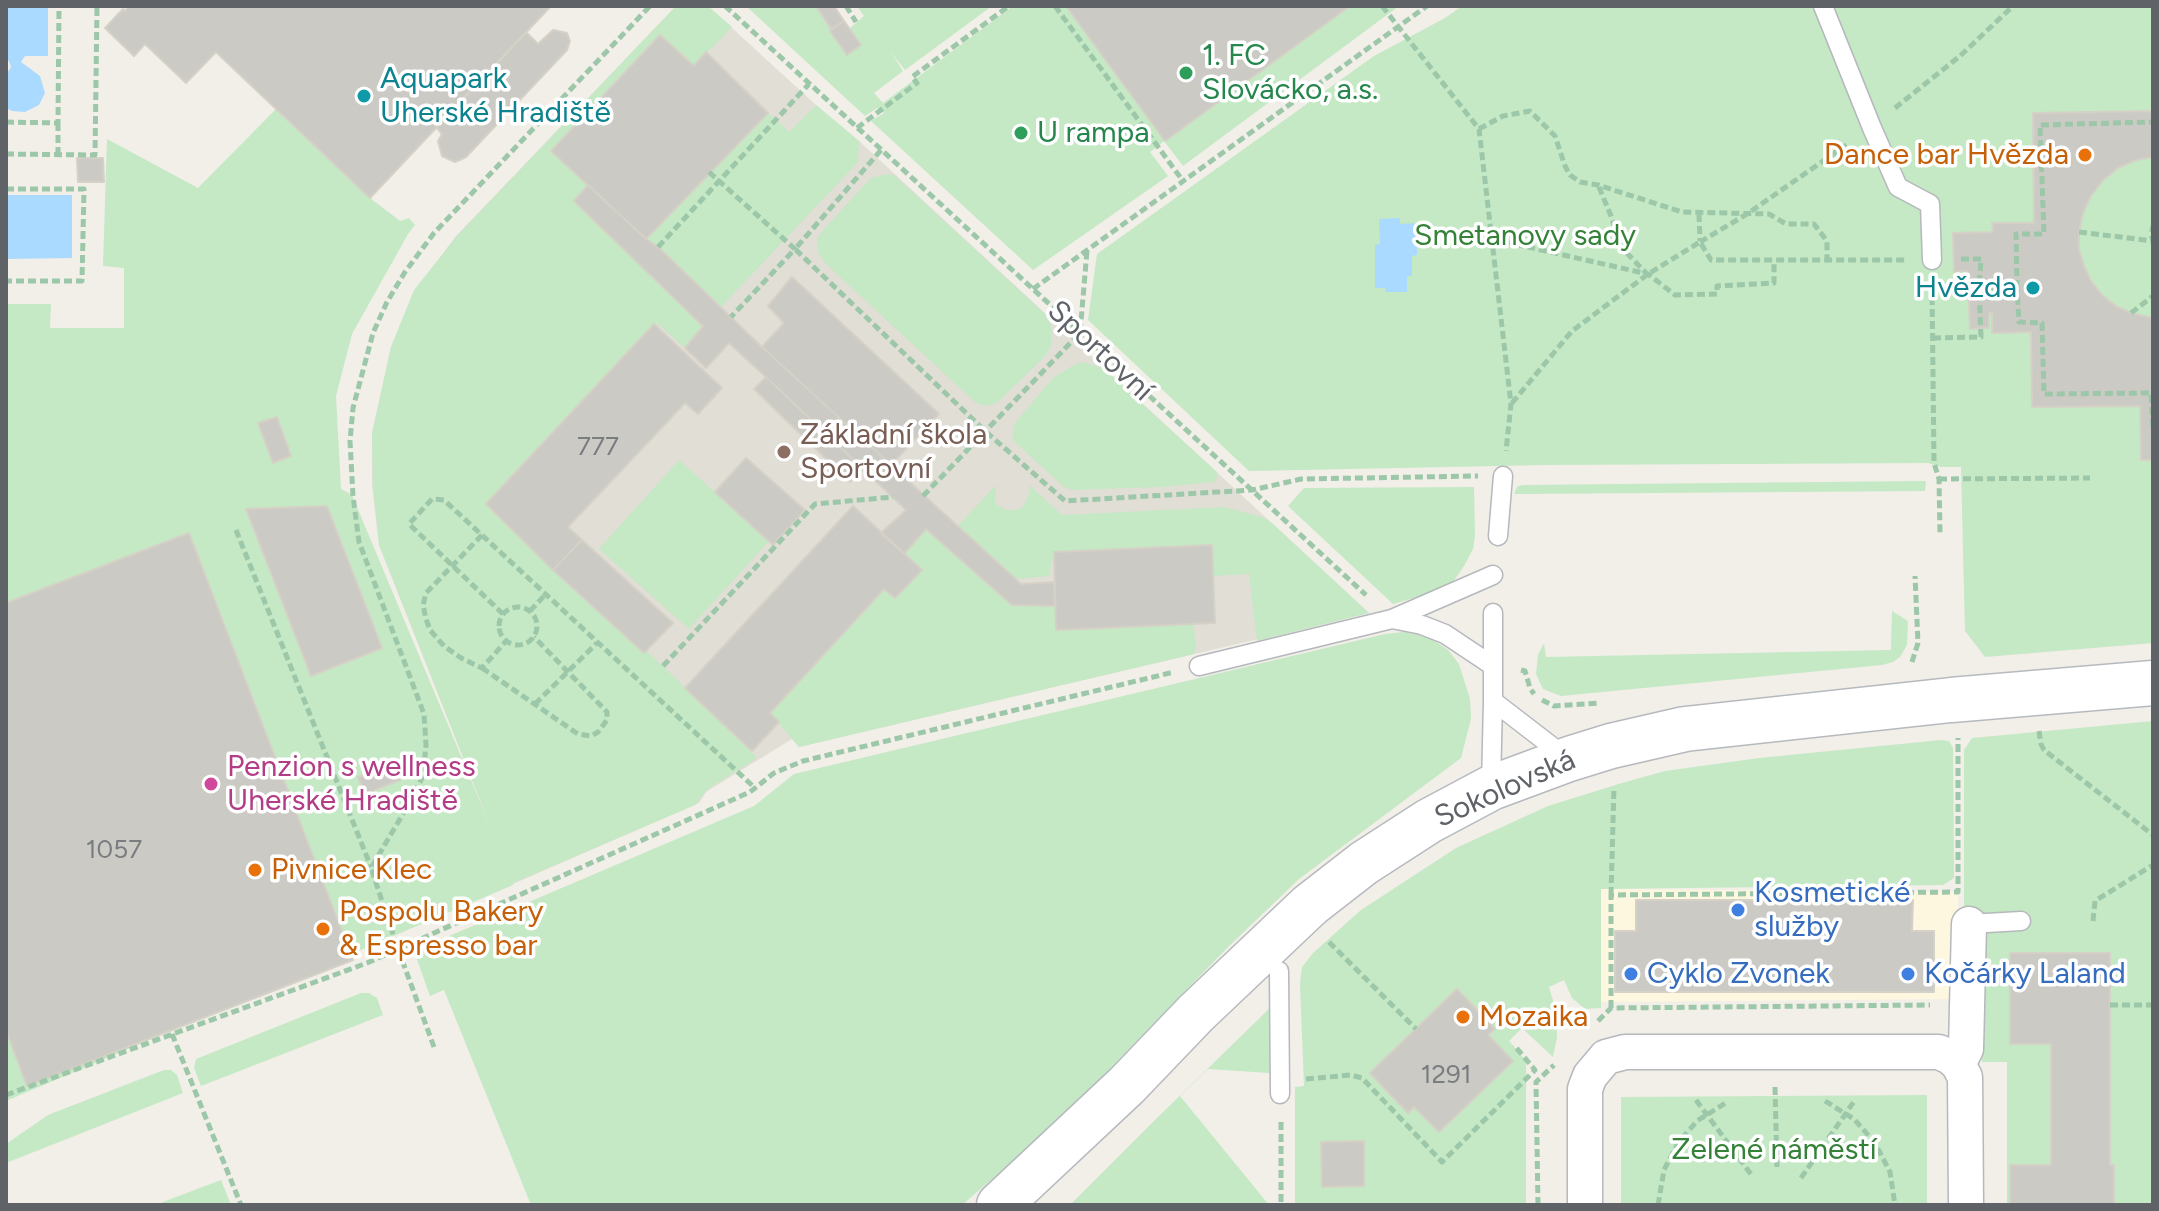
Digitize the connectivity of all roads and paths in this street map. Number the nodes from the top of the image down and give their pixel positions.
1 (59, 6) edge
2 (97, 6) edge
3 (650, 6) edge
4 (725, 6) edge
5 (846, 6) edge
6 (1009, 6) edge
7 (1055, 6) edge
8 (1382, 6) edge
9 (1427, 6) edge
10 (1823, 6) edge
11 (856, 22) dead end
12 (1397, 27) junction
13 (809, 84) junction
14 (6, 122) edge
15 (2153, 122) edge
16 (58, 123) junction
17 (857, 128) junction
18 (1479, 129) junction
19 (881, 150) junction
20 (6, 154) edge
21 (58, 155) junction
22 (709, 172) dead end
23 (1183, 181) junction
24 (720, 182) junction
25 (1598, 185) junction
26 (6, 189) edge
27 (1699, 214) junction
28 (2153, 226) edge
29 (2079, 232) dead end
30 (1491, 238) junction
31 (1700, 242) junction
32 (658, 247) dead end
33 (795, 249) junction
34 (1087, 250) junction
35 (1827, 260) junction
36 (1932, 260) junction
37 (1774, 261) junction
38 (1648, 274) junction
39 (6, 281) edge
40 (1979, 288) junction
41 (2017, 288) junction
42 (1033, 289) junction
43 (2153, 296) edge
44 (2131, 313) dead end
45 (731, 317) dead end
46 (1080, 333) junction
47 (1933, 338) junction
48 (1511, 404) junction
49 (2153, 428) edge
50 (985, 431) junction
51 (1503, 476) junction
52 (2090, 478) dead end
53 (1939, 479) junction
54 (1252, 490) junction
55 (923, 496) dead end
56 (893, 497) dead end
57 (236, 530) dead end
58 (1940, 533) dead end
59 (482, 535) junction
60 (1498, 536) dead end
61 (453, 565) junction
62 (1493, 575) dead end
63 (1915, 576) dead end
64 (545, 595) junction
65 (530, 611) junction
66 (1493, 613) dead end
67 (503, 614) junction
68 (1392, 619) junction
69 (534, 637) junction
70 (506, 641) junction
71 (597, 643) junction
72 (663, 666) dead end
73 (1199, 666) joint
74 (1493, 666) junction
75 (482, 668) junction
76 (568, 671) junction
77 (1906, 671) dead end
78 (2153, 683) edge
79 (1493, 701) junction
80 (534, 705) junction
81 (2038, 722) dead end
82 (1958, 729) dead end
83 (1569, 759) junction
84 (1615, 775) dead end
85 (755, 788) junction
86 (1491, 788) junction
87 (2153, 835) edge
88 (2153, 865) edge
89 (371, 868) junction
90 (1611, 895) junction
91 (2021, 921) dead end
92 (2093, 921) dead end
93 (1969, 924) joint
94 (398, 949) junction
95 (1270, 961) junction
96 (2110, 1005) dead end
97 (2153, 1005) edge
98 (1611, 1008) dead end
99 (1416, 1029) dead end
100 (172, 1034) junction
101 (1514, 1045) dead end
102 (434, 1047) dead end
103 (1774, 1052) junction
104 (1958, 1064) junction
105 (1535, 1070) junction
106 (1299, 1079) dead end
107 (1536, 1082) dead end
108 (1280, 1094) joint
109 (6, 1095) edge
110 (1696, 1100) dead end
111 (1855, 1100) dead end
112 (1825, 1101) dead end
113 (1727, 1102) dead end
114 (1846, 1113) junction
115 (1705, 1114) junction
116 (1777, 1170) dead end
117 (1753, 1177) dead end
118 (1801, 1178) dead end
119 (241, 1205) edge
120 (999, 1205) edge
121 (1281, 1205) edge
122 (1585, 1205) edge
123 (1658, 1205) edge
124 (1895, 1205) edge
125 (1966, 1205) edge

1 - 16 path
2 - 21 path
3 - 89 path
4 - 13 path, Sportovní
5 - 11 path
6 - 17 path
7 - 23 path
8 - 12 path
9 - 12 path
10 - 36 lane
12 - 18 path
12 - 23 path
13 - 17 path, Sportovní
13 - 24 path
14 - 16 path
15 - 41 path
16 - 21 path
17 - 19 path, Sportovní
18 - 25 path
18 - 30 path
19 - 33 path
19 - 42 path, Sportovní
20 - 21 path
22 - 24 path
23 - 34 path
24 - 32 path
24 - 33 path
25 - 27 path
25 - 38 path
26 - 39 path
27 - 31 path
27 - 35 path
28 - 29 path
30 - 38 path
30 - 48 path
31 - 37 path
31 - 38 path
33 - 45 path
33 - 50 path
34 - 42 path
34 - 46 path
35 - 36 path
35 - 37 path
36 - 40 path
36 - 47 path
37 - 38 path
38 - 48 path
40 - 41 path
40 - 47 path
41 - 49 path
42 - 46 path, Sportovní
43 - 44 path
46 - 50 path
46 - 54 path, Sportovní
47 - 53 path
48 - 51 path
50 - 54 path
50 - 55 path
51 - 54 path
51 - 60 lane
52 - 53 path
53 - 58 path
54 - 68 path, Sportovní
56 - 72 path
57 - 89 path
59 - 61 path
59 - 61 path
59 - 64 path
61 - 67 path
61 - 75 path
62 - 68 lane
63 - 77 path
64 - 65 path
64 - 71 path
65 - 67 path
65 - 69 path
66 - 74 lane
67 - 70 path
68 - 73 lane
68 - 74 lane
69 - 70 path
69 - 76 path
70 - 75 path
71 - 76 path
71 - 85 path
73 - 85 path
74 - 79 lane
75 - 80 path
76 - 80 path
76 - 80 path
78 - 83 main road, Sokolovská
79 - 83 lane
79 - 86 lane
81 - 87 path
82 - 90 path
83 - 86 main road, Sokolovská
84 - 90 path
85 - 94 path
86 - 95 main road, Sokolovská
88 - 92 path
89 - 94 path
90 - 98 path
91 - 93 lane
93 - 104 street
94 - 100 path
94 - 102 path
95 - 99 path
95 - 108 lane
95 - 120 main road, Sokolovská
96 - 97 path
100 - 109 path
100 - 119 path
101 - 105 path
103 - 104 street
103 - 116 path
103 - 122 street
104 - 125 street
105 - 106 path
105 - 107 path
108 - 121 path
110 - 115 path
111 - 114 path
112 - 114 path
113 - 115 path
114 - 118 path
114 - 124 path
115 - 117 path
115 - 123 path

